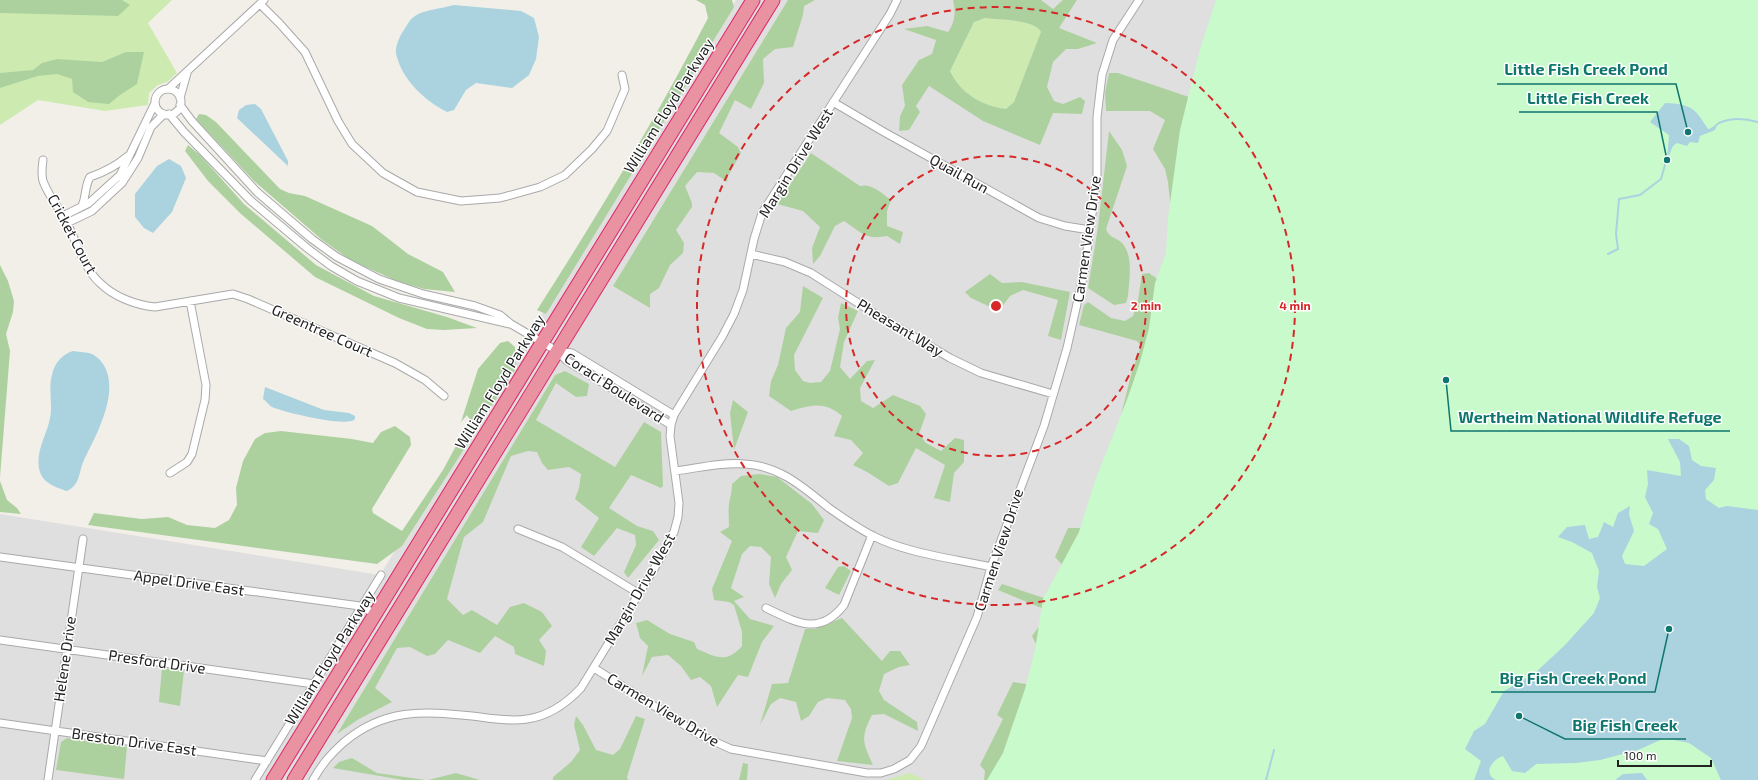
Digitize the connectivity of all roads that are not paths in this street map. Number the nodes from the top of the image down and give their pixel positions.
1 (753, 0) edge
2 (773, 0) edge
3 (897, 0) edge
4 (1139, 0) edge
5 (262, 2) edge
6 (187, 73) junction
7 (622, 75) dead end
8 (168, 89) junction
9 (180, 101) junction
10 (834, 102) junction
11 (156, 103) junction
12 (166, 114) junction
13 (130, 154) junction
14 (43, 160) dead end
15 (86, 196) junction
16 (96, 202) junction
17 (82, 206) junction
18 (65, 220) junction
19 (1090, 230) junction
20 (751, 254) junction
21 (190, 301) junction
22 (511, 324) junction
23 (542, 343) junction
24 (557, 351) junction
25 (1053, 394) junction
26 (444, 396) dead end
27 (674, 415) junction
28 (671, 425) junction
29 (675, 471) junction
30 (170, 473) dead end
31 (518, 529) dead end
32 (872, 535) junction
33 (83, 539) dead end
34 (0, 557) edge
35 (991, 567) junction
36 (79, 568) junction
37 (380, 575) dead end
38 (638, 593) junction
39 (360, 606) junction
40 (766, 608) dead end
41 (376, 614) junction
42 (0, 640) edge
43 (67, 649) junction
44 (594, 668) junction
45 (314, 684) junction
46 (0, 723) edge
47 (55, 730) junction
48 (267, 761) junction
49 (48, 780) edge
50 (255, 780) edge
51 (273, 780) edge
52 (294, 780) edge
53 (313, 780) edge

1 - 23 highway, William Floyd Parkway
2 - 24 highway
3 - 10 street, Margin Drive West
4 - 19 street, Carmen View Drive
5 - 6 street
5 - 7 street
6 - 8 street
6 - 9 street
8 - 9 street
8 - 11 street
9 - 12 street
9 - 22 street, Coraci Boulevard
10 - 19 street, Quail Run
10 - 20 street, Margin Drive West
11 - 12 street
11 - 13 street
12 - 16 street
12 - 22 street
13 - 15 street
13 - 16 street
14 - 18 street, Cricket Court
15 - 16 street
15 - 17 street
16 - 17 street
16 - 18 street
17 - 18 street
18 - 21 street, Cricket Court
19 - 25 street, Carmen View Drive
20 - 25 street, Pheasant Way
20 - 27 street, Margin Drive West
21 - 26 street, Greentree Court
21 - 30 street
22 - 23 street, Coraci Boulevard
23 - 24 street, Coraci Boulevard
23 - 41 highway, William Floyd Parkway
24 - 27 street, Coraci Boulevard
24 - 28 street, Coraci Boulevard
24 - 52 highway
25 - 35 street, Carmen View Drive
27 - 28 street, Margin Drive West
28 - 29 street, Margin Drive West
29 - 32 street
29 - 38 street, Margin Drive West
31 - 38 street
32 - 35 street
32 - 40 street
33 - 36 street, Helene Drive
34 - 36 street, Appel Drive East
35 - 44 street, Carmen View Drive
36 - 39 street, Appel Drive East
36 - 43 street, Helene Drive
37 - 39 street
38 - 44 street, Margin Drive West
39 - 41 street, Appel Drive East
39 - 45 street
41 - 51 highway, William Floyd Parkway
42 - 43 street, Presford Drive
43 - 45 street, Presford Drive
43 - 47 street, Helene Drive
44 - 53 street, Margin Drive West
45 - 48 street
46 - 47 street, Breston Drive East
47 - 48 street, Breston Drive East
47 - 49 street, Helene Drive
48 - 50 street

